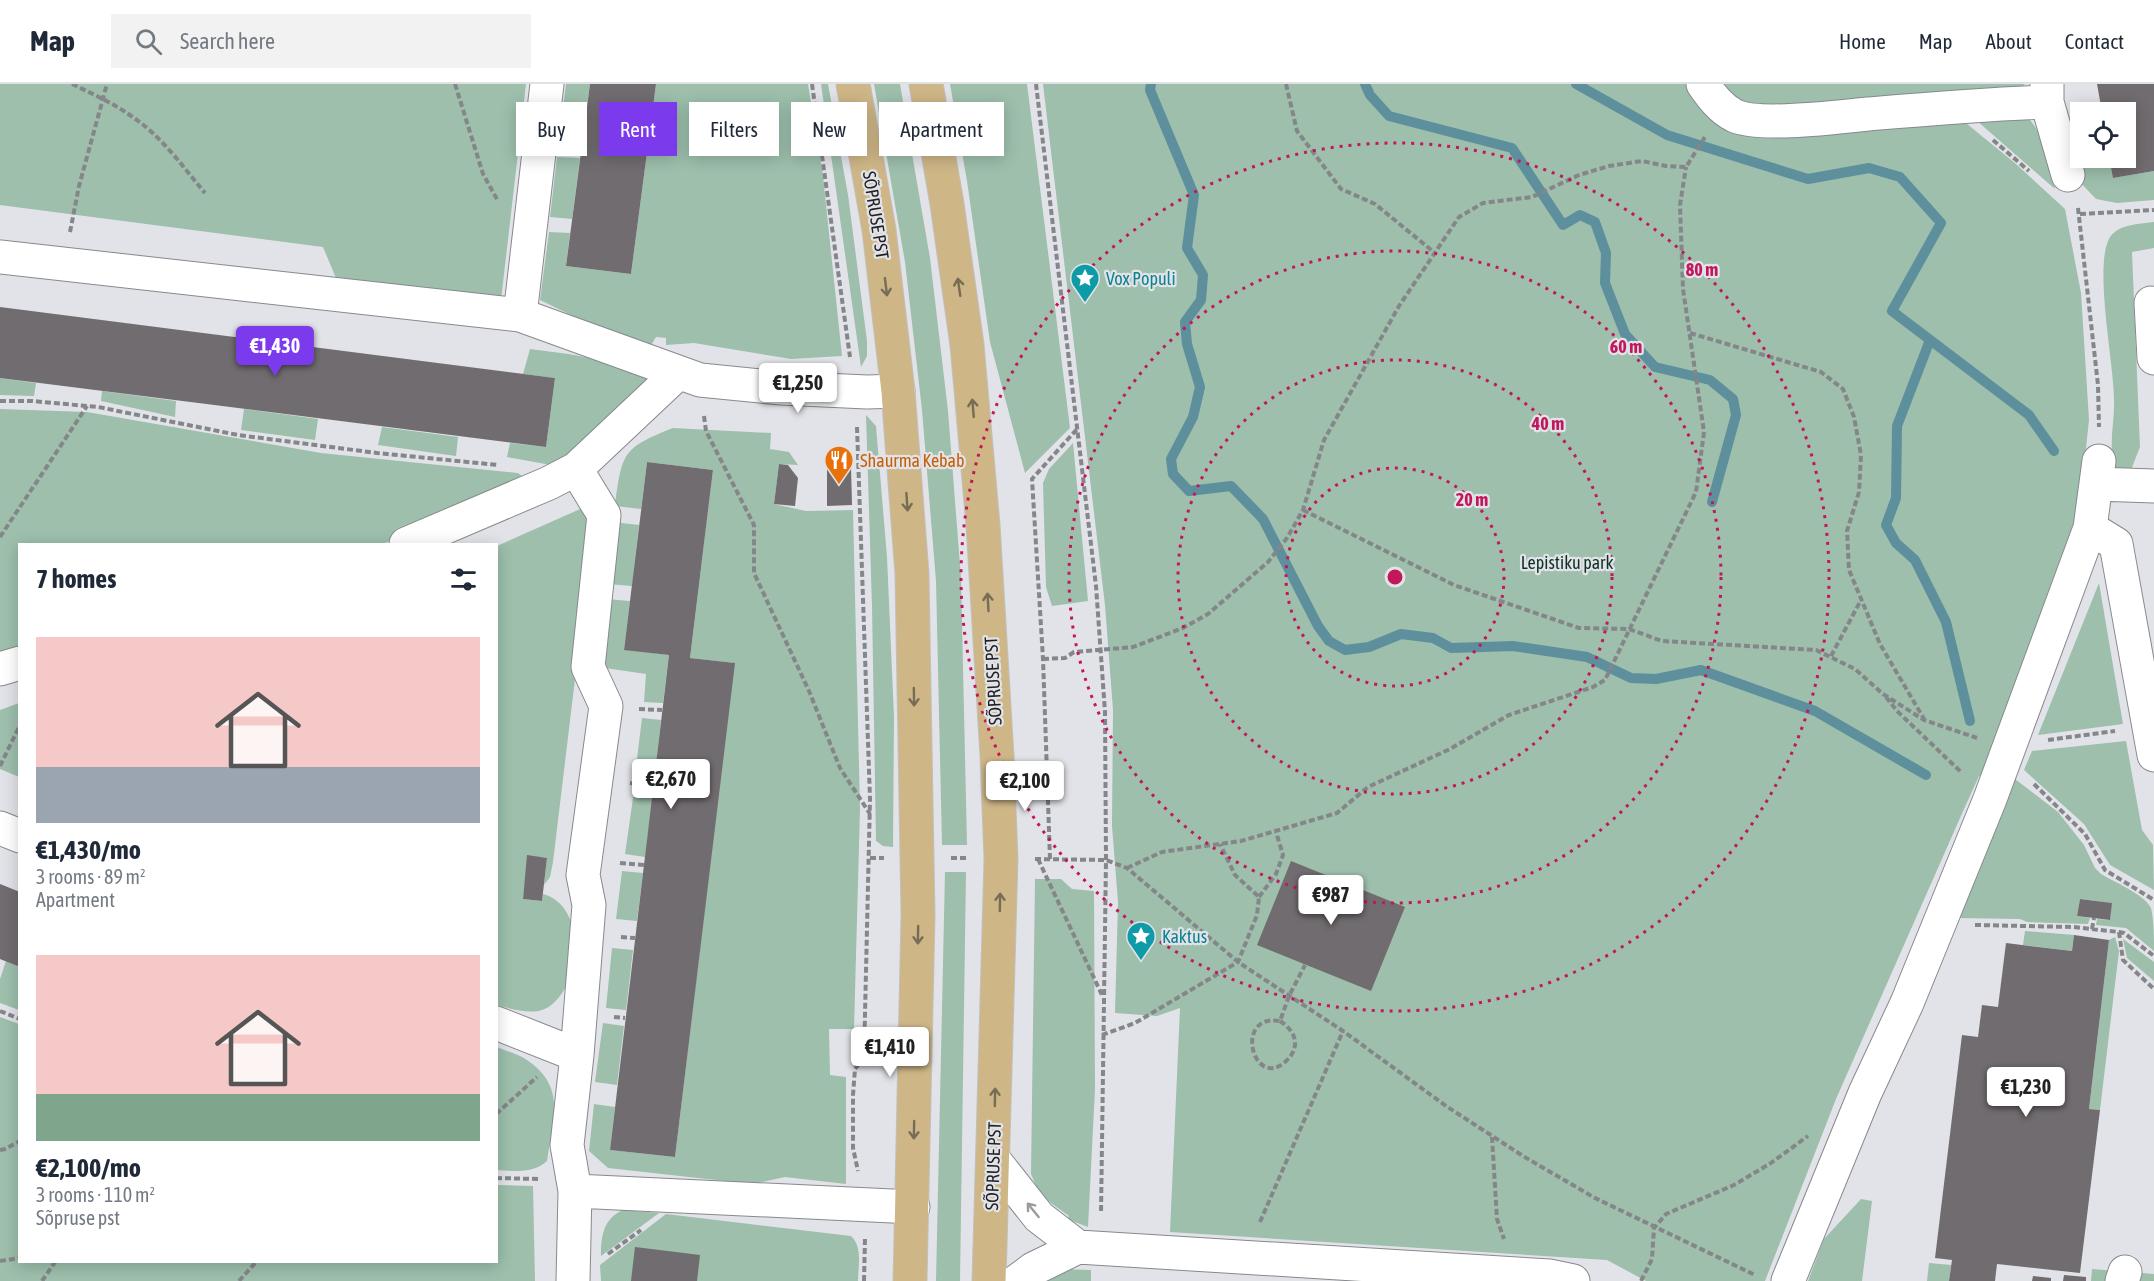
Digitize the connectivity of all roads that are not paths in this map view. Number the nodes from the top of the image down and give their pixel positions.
1 (547, 84) edge
2 (853, 84) edge
3 (926, 84) edge
4 (1703, 84) edge
5 (2047, 93) edge
6 (2070, 191) road end
7 (0, 257) edge
8 (2151, 303) dead end
9 (520, 315) junction
10 (2154, 358) edge
11 (689, 376) junction
12 (898, 391) junction
13 (562, 476) junction
14 (2154, 486) edge
15 (2090, 528) junction
16 (408, 543) edge
17 (18, 664) edge
18 (0, 669) edge
19 (2154, 755) edge
20 (0, 828) edge
21 (18, 835) edge
22 (498, 1024) edge
23 (577, 1055) junction
24 (994, 1160) junction
25 (575, 1191) junction
26 (913, 1207) junction
27 (1078, 1247) junction
28 (1208, 1268) edge
29 (1773, 1279) edge
30 (573, 1280) edge
31 (910, 1281) edge
32 (989, 1281) edge
33 (1017, 1281) edge
34 (1573, 1281) edge

1 - 9 street
2 -> 12 main road, SÕPRUSE PST
24 -> 3 main road, SÕPRUSE PST
4 - 5 street
5 - 6 street
7 - 9 street
8 - 10 street
9 - 11 street
11 - 12 street
11 - 13 street
12 -> 26 main road, SÕPRUSE PST
13 - 16 street
13 - 23 street
14 - 15 street
15 - 19 street
15 - 29 street
17 - 18 street
20 - 21 street
22 - 23 street
23 - 25 street
27 -> 24 street
24 - 32 main road, SÕPRUSE PST
25 - 26 street
25 - 30 street
26 - 31 main road, SÕPRUSE PST
27 - 28 street
27 - 33 street
28 - 34 street

